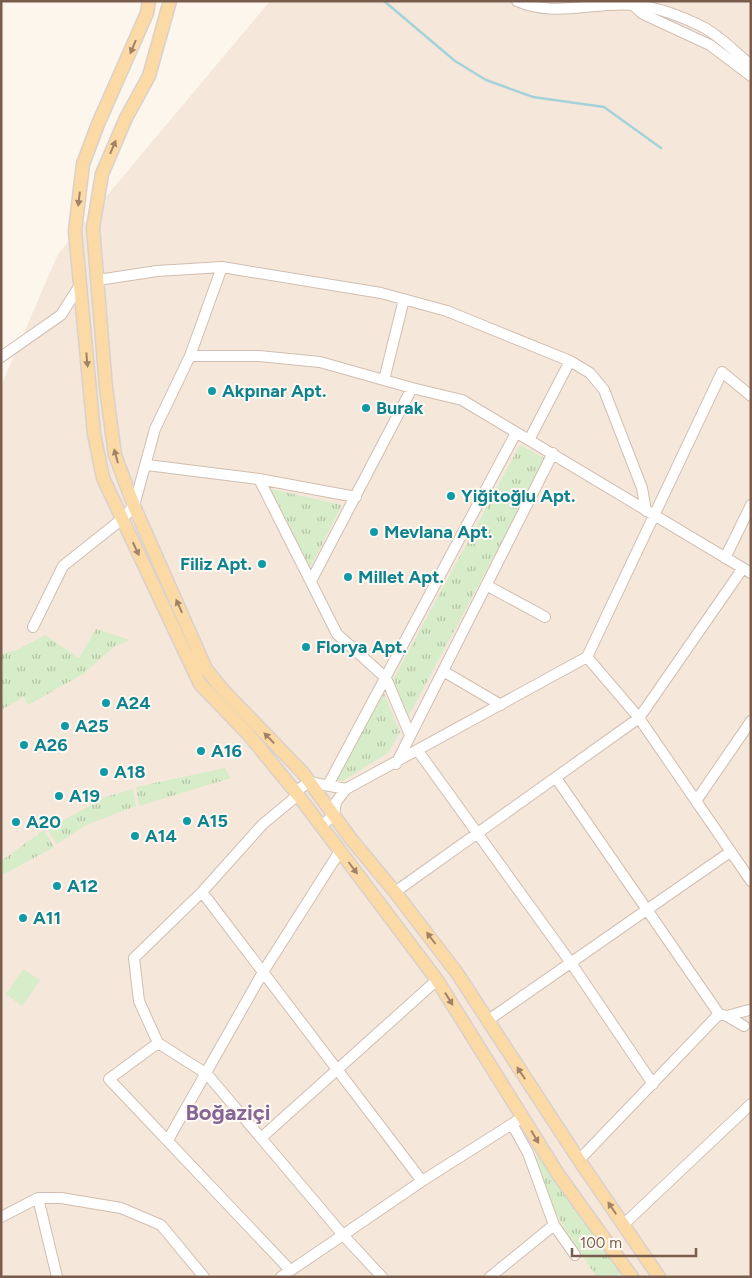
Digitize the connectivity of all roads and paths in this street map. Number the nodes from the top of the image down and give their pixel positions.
1 (150, 1) edge
2 (170, 1) edge
3 (518, 1) edge
4 (552, 1) edge
5 (634, 5) junction
6 (573, 9) junction
7 (751, 65) edge
8 (751, 76) edge
9 (222, 267) junction
10 (98, 280) junction
11 (80, 285) junction
12 (404, 299) junction
13 (190, 356) junction
14 (1, 358) edge
15 (570, 361) junction
16 (384, 380) junction
17 (412, 388) junction
18 (751, 396) edge
19 (516, 433) junction
20 (529, 440) junction
21 (553, 453) junction
22 (147, 465) junction
23 (259, 479) junction
24 (356, 497) junction
25 (751, 505) edge
26 (134, 506) junction
27 (650, 513) junction
28 (122, 519) junction
29 (725, 558) junction
30 (747, 571) edge
31 (311, 581) junction
32 (486, 585) junction
33 (545, 618) dead end
34 (33, 627) dead end
35 (587, 657) junction
36 (443, 671) junction
37 (386, 678) junction
38 (501, 705) junction
39 (639, 718) junction
40 (751, 721) edge
41 (410, 735) junction
42 (418, 751) junction
43 (396, 764) junction
44 (556, 778) junction
45 (309, 782) junction
46 (328, 785) junction
47 (346, 789) junction
48 (297, 794) junction
49 (696, 801) junction
50 (334, 815) junction
51 (321, 826) junction
52 (478, 834) junction
53 (340, 851) junction
54 (730, 852) junction
55 (750, 879) edge
56 (202, 892) junction
57 (395, 892) junction
58 (647, 911) junction
59 (571, 963) junction
60 (263, 972) junction
61 (437, 980) junction
62 (750, 1009) edge
63 (723, 1015) junction
64 (487, 1021) junction
65 (747, 1030) edge
66 (158, 1043) junction
67 (336, 1069) junction
68 (207, 1074) junction
69 (653, 1084) junction
70 (751, 1104) edge
71 (518, 1121) junction
72 (261, 1138) junction
73 (168, 1140) junction
74 (579, 1160) junction
75 (422, 1181) junction
76 (38, 1198) junction
77 (1, 1217) edge
78 (623, 1225) junction
79 (554, 1226) junction
80 (343, 1235) junction
81 (575, 1255) dead end
82 (290, 1270) junction
83 (57, 1277) edge
84 (204, 1277) edge
85 (280, 1277) edge
86 (382, 1277) edge
87 (490, 1277) edge
88 (632, 1277) edge
89 (659, 1277) edge

1 -> 11 main road
10 -> 2 main road
3 - 6 street
4 - 6 street
5 - 6 street
5 - 7 street
5 - 8 street
9 - 10 street
9 - 12 street
9 - 13 street
26 -> 10 main road
11 - 14 street
11 -> 28 main road
12 - 15 street
12 - 16 street
13 - 16 street
13 - 22 street
15 - 20 street
15 - 27 street
16 - 17 street
17 - 19 street
17 - 24 street
18 - 27 street
19 - 20 street
19 - 37 street
20 - 21 street
21 - 27 street
21 - 32 street
22 - 23 street
22 - 26 street
23 - 24 street
23 - 31 street
24 - 31 street
25 - 29 street
26 - 28 street
45 -> 26 main road
27 - 29 street
27 - 35 street
28 - 34 street
28 -> 48 main road
29 - 30 street
30 - 39 street
31 - 37 street
32 - 33 street
32 - 36 street
35 - 38 street
35 - 39 street
36 - 38 street
36 - 41 street
37 - 41 street
37 - 46 street
38 - 42 street
39 - 44 street
39 - 49 street
40 - 49 street
41 - 43 street
42 - 43 street
42 - 52 street
43 - 47 street
44 - 52 street
44 - 58 street
45 - 46 street
45 - 48 street
45 - 50 main road
46 - 47 street
47 - 50 street
48 - 51 main road
48 - 56 street
49 - 54 street
50 - 51 street
50 - 57 main road
51 - 53 main road
52 - 57 street
52 - 59 street
53 - 60 street
53 -> 61 main road
54 - 55 street
54 - 58 street
56 - 60 street
56 - 66 street
64 -> 57 main road
58 - 59 street
58 - 63 street
59 - 64 street
59 - 69 street
60 - 67 street
60 - 68 street
61 - 67 street
61 -> 71 main road
62 - 63 street
62 - 65 street
63 - 65 street
63 - 69 street
74 -> 64 main road
66 - 68 street
66 - 73 street
67 - 72 street
67 - 75 street
68 - 72 street
68 - 73 street
69 - 74 street
70 - 78 street
71 - 75 street
71 - 79 street
71 -> 88 main road
72 - 80 street
73 - 82 street
78 -> 74 main road
75 - 80 street
76 - 77 street
76 - 83 street
76 - 84 street
78 - 89 main road
79 - 81 street
79 - 87 street
80 - 82 street
80 - 86 street
82 - 85 street

